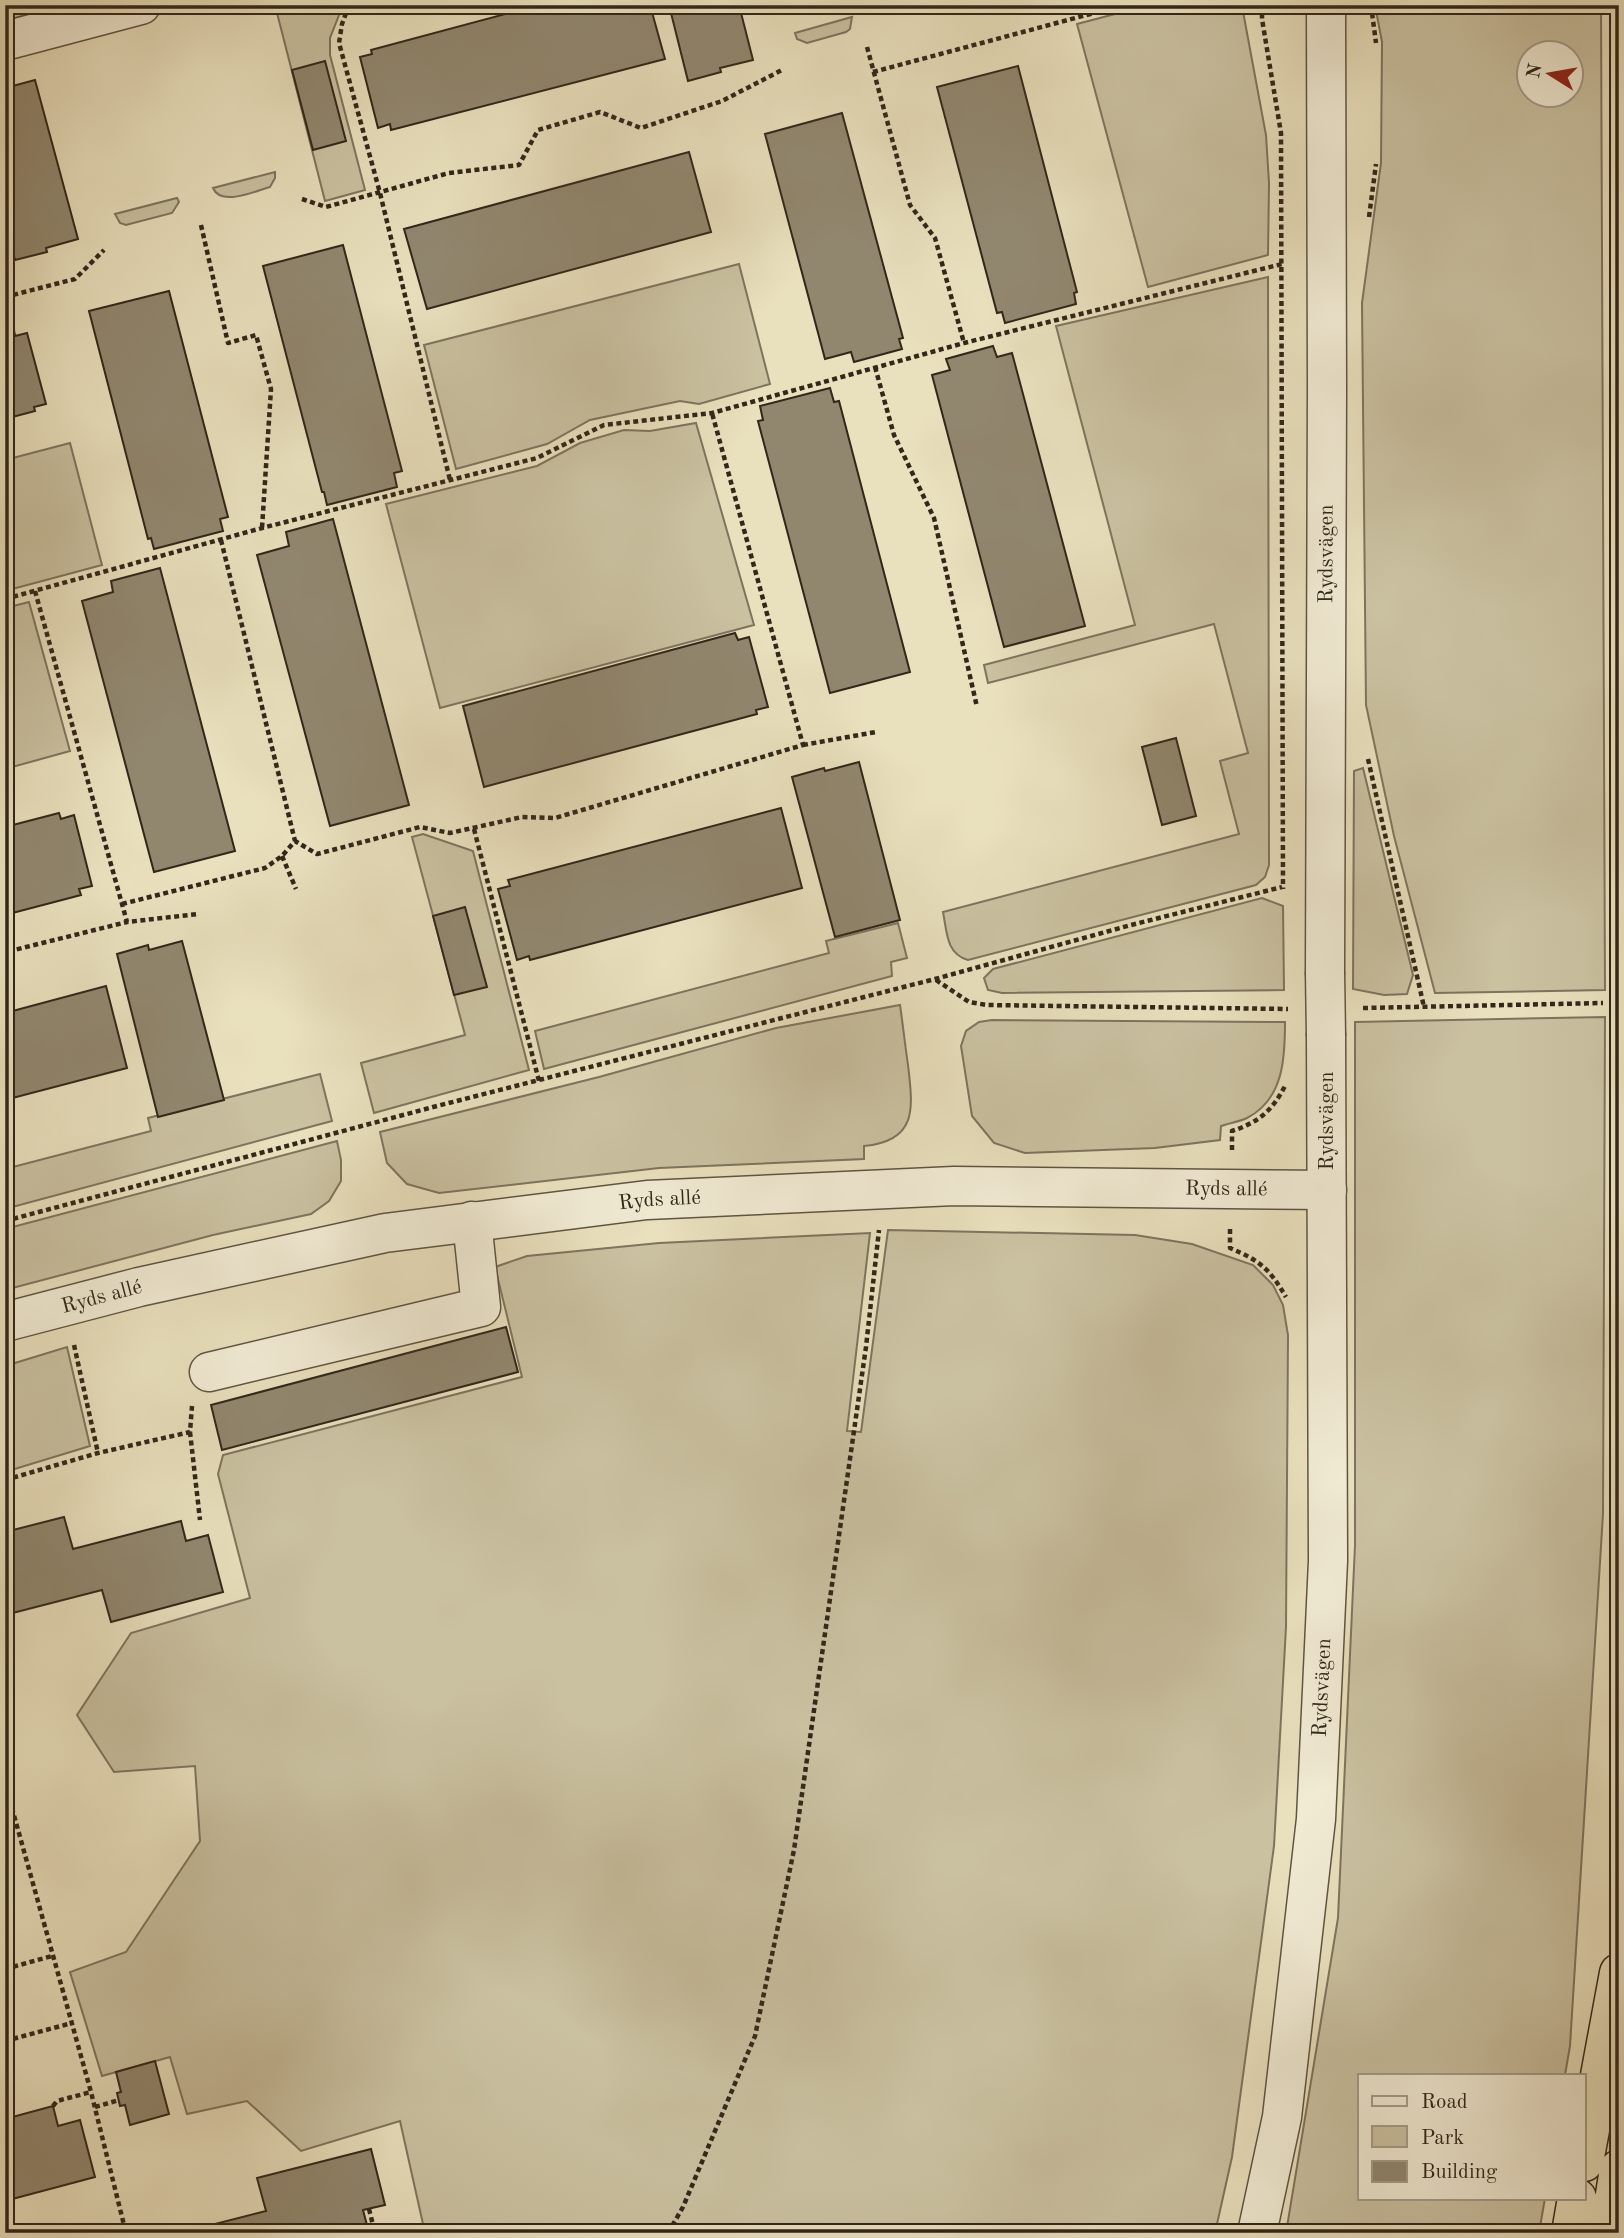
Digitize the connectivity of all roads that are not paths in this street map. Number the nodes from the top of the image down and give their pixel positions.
1 (141, 5) edge
2 (1326, 5) edge
3 (5, 41) edge
4 (1327, 1190) junction
5 (472, 1221) junction
6 (5, 1322) edge
7 (209, 1371) road end
8 (1619, 1973) edge
9 (1586, 2151) edge
10 (1619, 2169) edge
11 (1577, 2200) edge
12 (1257, 2233) edge
13 (1571, 2233) edge
14 (1609, 2233) edge

1 - 3 street
2 - 4 street, Rydsvägen, bridge
4 - 5 street, Ryds allé
4 - 12 street, Rydsvägen
5 - 6 street, Ryds allé
5 - 7 street
8 - 9 highway
10 - 14 highway
11 - 13 highway

